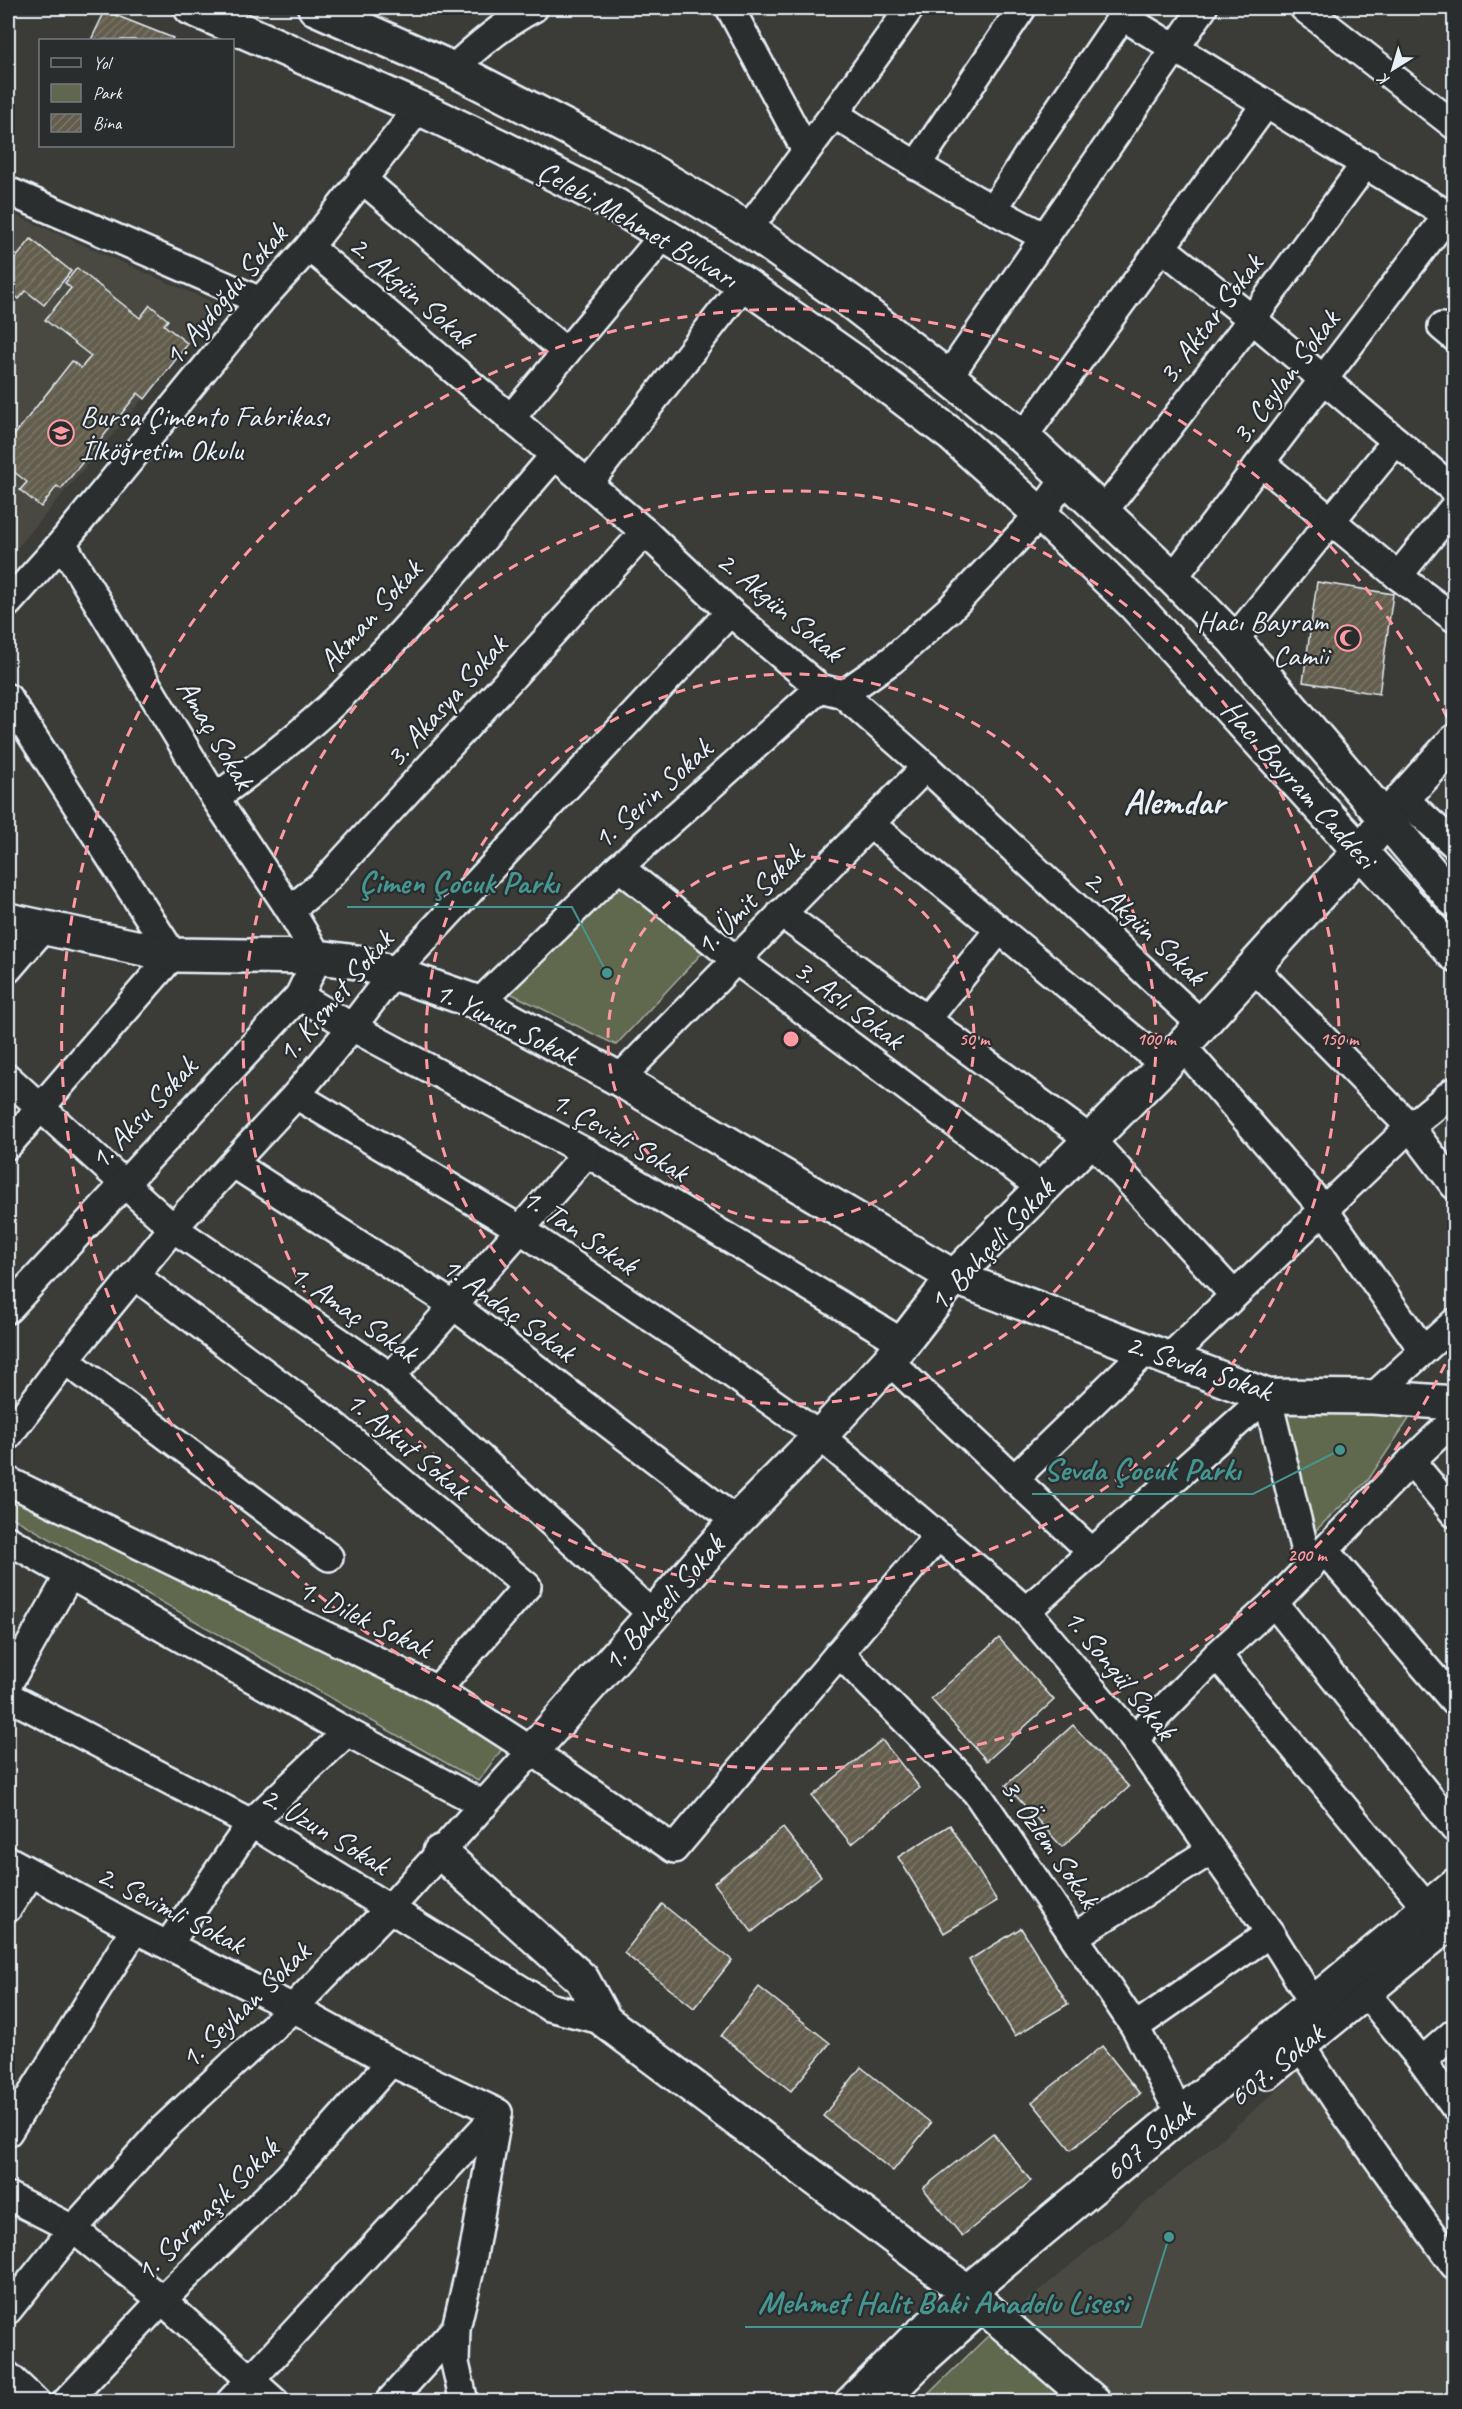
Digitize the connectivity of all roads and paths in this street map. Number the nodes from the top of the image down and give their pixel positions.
1 (191, 8) edge
2 (315, 8) edge
3 (534, 8) edge
4 (730, 8) edge
5 (910, 8) edge
6 (1022, 8) edge
7 (1203, 8) edge
8 (1304, 8) edge
9 (1125, 12) edge
10 (1175, 49) junction
11 (453, 69) junction
12 (1266, 104) junction
13 (419, 108) junction
14 (834, 114) junction
15 (1455, 125) edge
16 (806, 152) junction
17 (1366, 163) junction
18 (916, 166) junction
19 (362, 179) junction
20 (8, 191) edge
21 (993, 210) junction
22 (1451, 215) edge
23 (748, 228) junction
24 (664, 235) junction
25 (1045, 237) junction
26 (309, 247) junction
27 (1161, 247) junction
28 (744, 284) junction
29 (260, 301) junction
30 (1252, 319) junction
31 (566, 352) junction
32 (948, 377) junction
33 (1323, 380) junction
34 (510, 419) junction
35 (1023, 437) junction
36 (1395, 441) junction
37 (554, 456) junction
38 (1261, 463) junction
39 (1066, 478) junction
40 (588, 484) junction
41 (1455, 490) edge
42 (1455, 507) edge
43 (1103, 512) junction
44 (1040, 514) junction
45 (1332, 521) junction
46 (645, 532) junction
47 (62, 543) junction
48 (1398, 576) junction
49 (1173, 578) junction
50 (8, 603) edge
51 (730, 612) junction
52 (1455, 618) edge
53 (1234, 640) junction
54 (832, 691) junction
55 (8, 698) edge
56 (1455, 742) edge
57 (926, 767) junction
58 (215, 798) junction
59 (1395, 809) junction
60 (870, 824) junction
61 (1455, 844) edge
62 (1361, 851) junction
63 (619, 867) junction
64 (1455, 900) edge
65 (290, 910) junction
66 (781, 913) junction
67 (8, 920) edge
68 (45, 926) junction
69 (999, 930) junction
70 (1455, 954) edge
71 (173, 955) junction
72 (318, 957) junction
73 (736, 960) junction
74 (1253, 967) junction
75 (8, 969) edge
76 (393, 973) junction
77 (299, 996) junction
78 (479, 1003) junction
79 (927, 1019) junction
80 (352, 1028) junction
81 (1182, 1045) junction
82 (8, 1078) edge
83 (619, 1079) junction
84 (1455, 1091) edge
85 (296, 1095) junction
86 (40, 1107) junction
87 (1410, 1127) junction
88 (1091, 1140) junction
89 (8, 1145) edge
90 (587, 1153) junction
91 (234, 1164) junction
92 (123, 1182) junction
93 (1455, 1185) edge
94 (1043, 1189) junction
95 (1323, 1208) junction
96 (173, 1228) junction
97 (520, 1229) junction
98 (134, 1275) junction
99 (954, 1277) junction
100 (1234, 1296) junction
101 (453, 1305) junction
102 (8, 1309) edge
103 (1455, 1323) edge
104 (1423, 1350) junction
105 (896, 1352) junction
106 (1158, 1354) junction
107 (65, 1360) junction
108 (391, 1377) junction
109 (1267, 1396) junction
110 (1373, 1397) junction
111 (1455, 1403) edge
112 (1455, 1420) edge
113 (8, 1436) edge
114 (820, 1436) junction
115 (1411, 1461) junction
116 (1014, 1479) junction
117 (8, 1481) edge
118 (1455, 1513) edge
119 (736, 1521) junction
120 (938, 1536) junction
121 (8, 1540) edge
122 (1092, 1553) junction
123 (328, 1557) dead end
124 (1317, 1560) junction
125 (69, 1576) junction
126 (1274, 1603) junction
127 (1026, 1611) junction
128 (653, 1615) junction
129 (839, 1653) junction
130 (1217, 1654) junction
131 (8, 1684) edge
132 (437, 1690) junction
133 (8, 1696) edge
134 (1455, 1701) edge
135 (346, 1732) junction
136 (1134, 1739) junction
137 (532, 1751) junction
138 (484, 1805) junction
139 (251, 1823) junction
140 (1455, 1828) edge
141 (1210, 1851) junction
142 (440, 1852) junction
143 (19, 1866) edge
144 (1455, 1886) edge
145 (8, 1908) edge
146 (390, 1908) junction
147 (1446, 1921) edge
148 (135, 1929) junction
149 (1270, 1933) junction
150 (1075, 1936) junction
151 (168, 1945) junction
152 (1365, 1992) junction
153 (1314, 2004) junction
154 (293, 2008) junction
155 (605, 2021) junction
156 (1135, 2028) junction
157 (1455, 2032) edge
158 (1300, 2045) junction
159 (1422, 2061) junction
160 (391, 2062) junction
161 (1171, 2097) dead end
162 (1455, 2106) edge
163 (498, 2113) junction
164 (8, 2132) edge
165 (8, 2196) edge
166 (73, 2229) junction
167 (1455, 2265) edge
168 (162, 2300) junction
169 (976, 2300) junction
170 (8, 2310) edge
171 (456, 2328) junction
172 (8, 2376) edge
173 (252, 2379) junction
174 (36, 2402) edge
175 (66, 2402) edge
176 (230, 2402) edge
177 (275, 2402) edge
178 (389, 2402) edge
179 (464, 2402) edge
180 (848, 2402) edge
181 (883, 2402) edge
182 (1094, 2402) edge

1 - 13 street, Çelebi Mehmet Bulvarı
2 - 11 street, Çelebi Mehmet Bulvarı
3 - 11 street
4 - 16 street
5 - 14 street
6 - 18 street
7 - 10 street
8 - 15 street
9 - 10 street
9 - 21 street
10 - 12 street
10 - 25 street
11 - 23 street, Çelebi Mehmet Bulvarı
12 - 17 street
12 - 27 street
13 - 19 street, 1. Aydoğdu Sokak
13 - 24 street, Çelebi Mehmet Bulvarı
14 - 16 street
14 - 18 street
16 - 23 street
17 - 22 street
17 - 30 street, 3. Aktar Sokak
18 - 21 street
19 - 26 street, 1. Aydoğdu Sokak
19 - 31 street
20 - 29 street
21 - 25 street
22 - 33 street, 3. Ceylan Sokak
23 - 32 street, Çelebi Mehmet Bulvarı
24 - 28 street, Çelebi Mehmet Bulvarı
24 - 31 street
25 - 32 street
26 - 29 street, 1. Aydoğdu Sokak
26 - 34 street, 2. Akgün Sokak
27 - 30 street
27 - 35 street
28 - 40 street
28 - 44 street, Çelebi Mehmet Bulvarı
29 - 47 street, 1. Aydoğdu Sokak
30 - 33 street
30 - 43 street, 3. Aktar Sokak
31 - 34 street
32 - 35 street, Çelebi Mehmet Bulvarı
33 - 36 street
33 - 38 street, 3. Ceylan Sokak
34 - 37 street, 2. Akgün Sokak
35 - 39 street, Hacı Bayram Caddesi
36 - 41 street
36 - 45 street
37 - 40 street, 2. Akgün Sokak
37 - 58 street, Akman Sokak
38 - 45 street
38 - 49 street, 3. Ceylan Sokak
39 - 43 street, Hacı Bayram Caddesi
39 - 44 street, 1. Serin Sokak
40 - 46 street, 2. Akgün Sokak
42 - 48 street
43 - 49 street, Hacı Bayram Caddesi
44 - 54 street, 1. Serin Sokak
44 - 62 street, Hacı Bayram Caddesi
45 - 48 street
45 - 53 street
46 - 51 street, 2. Akgün Sokak
46 - 65 street, 3. Akasya Sokak
47 - 50 street, 1. Aydoğdu Sokak
47 - 58 street, Amaç Sokak
48 - 52 street
49 - 53 street, Hacı Bayram Caddesi
51 - 54 street, 2. Akgün Sokak
51 - 76 street, 1. Kısmet Sokak
53 - 59 street, Hacı Bayram Caddesi
54 - 57 street, 2. Akgün Sokak
54 - 63 street, 1. Serin Sokak
55 - 71 street
56 - 59 street, 1. Bahçeli Sokak
57 - 60 street, 1. Ümit Sokak
57 - 81 street, 2. Akgün Sokak
58 - 65 street, Amaç Sokak
59 - 61 street
59 - 62 street, 1. Bahçeli Sokak
59 - 64 street, Hacı Bayram Caddesi
60 - 66 street, 1. Ümit Sokak
60 - 69 street
62 - 70 street, Hacı Bayram Caddesi
62 - 74 street, 1. Bahçeli Sokak
63 - 73 street, 3. Aslı Sokak
63 - 78 street, 1. Serin Sokak
65 - 72 street, Amaç Sokak
66 - 73 street, 1. Ümit Sokak
66 - 79 street
67 - 68 street, 1. Yunus Sokak
68 - 71 street, 1. Yunus Sokak
68 - 75 street
69 - 79 street
69 - 81 street
71 - 72 street, 1. Yunus Sokak
71 - 86 street
72 - 76 street, 1. Yunus Sokak
72 - 77 street, 1. Aksu Sokak
73 - 83 street, 1. Ümit Sokak
73 - 94 street, 3. Aslı Sokak
74 - 81 street, 1. Bahçeli Sokak
74 - 87 street
76 - 78 street, 1. Yunus Sokak
76 - 80 street, 1. Kısmet Sokak
77 - 80 street, 1. Çevizli Sokak
77 - 92 street, 1. Aksu Sokak
78 - 83 street, 1. Yunus Sokak
79 - 88 street
80 - 85 street, 1. Kısmet Sokak
80 - 90 street, 1. Çevizli Sokak
81 - 88 street, 1. Bahçeli Sokak
81 - 95 street
82 - 86 street, 1. Amaç Sokak
83 - 99 street, 1. Yunus Sokak
84 - 87 street
85 - 91 street, 1. Kısmet Sokak
85 - 97 street, 1. Tan Sokak
86 - 89 street
86 - 92 street, 1. Amaç Sokak
87 - 93 street
87 - 95 street
88 - 94 street, 1. Bahçeli Sokak
88 - 100 street
90 - 97 street
90 - 105 street, 1. Çevizli Sokak
91 - 96 street, 1. Kısmet Sokak
91 - 101 street, 1. Andaç Sokak
92 - 96 street, 1. Amaç Sokak
92 - 102 street, 1. Aksu Sokak
94 - 99 street, 1. Bahçeli Sokak
95 - 100 street
95 - 104 street
96 - 98 street, 1. Kısmet Sokak
96 - 108 street, 1. Amaç Sokak
97 - 101 street
97 - 114 street, 1. Tan Sokak
98 - 107 street, 1. Kısmet Sokak
98 - 132 street, 1. Aykut Sokak
99 - 105 street, 1. Bahçeli Sokak
99 - 106 street, 2. Sevda Sokak
100 - 106 street
101 - 108 street
101 - 119 street, 1. Andaç Sokak
103 - 104 street
104 - 110 street
105 - 114 street, 1. Bahçeli Sokak
105 - 116 street, 1. Çevizli Sokak
106 - 109 street, 2. Sevda Sokak
106 - 116 street
107 - 113 street, 1. Kısmet Sokak
107 - 123 street
108 - 128 street, 1. Amaç Sokak
109 - 110 street, 2. Sevda Sokak
109 - 122 street
109 - 124 street
110 - 111 street, 2. Sevda Sokak
112 - 115 street
114 - 119 street, 1. Bahçeli Sokak
114 - 120 street, 1. Songül Sokak
115 - 118 street
115 - 124 street
116 - 122 street, 1. Çevizli Sokak
117 - 132 street, 1. Dilek Sokak
119 - 128 street, 1. Bahçeli Sokak
120 - 127 street, 1. Songül Sokak
120 - 129 street
121 - 125 street
122 - 127 street
124 - 126 street
124 - 134 street
125 - 131 street
125 - 135 street
126 - 130 street
126 - 140 street
127 - 136 street, 1. Songül Sokak
128 - 137 street, 1. Bahçeli Sokak
129 - 137 street, 1. Dilek Sokak
129 - 150 street, 3. Özlem Sokak
130 - 136 street
130 - 147 street
132 - 137 street, 1. Dilek Sokak
133 - 139 street, 2. Uzun Sokak
135 - 138 street
135 - 139 street
136 - 141 street, 1. Songül Sokak
137 - 138 street, 1. Seyhan Sokak
138 - 142 street, 1. Seyhan Sokak
139 - 146 street, 2. Uzun Sokak
139 - 151 street
141 - 149 street, 1. Songül Sokak
141 - 150 street
142 - 146 street, 1. Seyhan Sokak
142 - 155 street
143 - 145 street
143 - 148 street, 2. Sevimli Sokak
144 - 147 street, 607 Sokak
146 - 154 street, 1. Seyhan Sokak
146 - 155 street, 2. Uzun Sokak
147 - 152 street, 607. Sokak
147 - 153 street, 607 Sokak
148 - 151 street, 2. Sevimli Sokak
148 - 164 street
149 - 153 street, 1. Songül Sokak
149 - 156 street
150 - 156 street, 3. Özlem Sokak
151 - 154 street, 2. Sevimli Sokak
152 - 158 street, 607. Sokak
152 - 159 street
153 - 169 street, 607 Sokak
154 - 160 street, 2. Sevimli Sokak
154 - 166 street, 1. Seyhan Sokak
155 - 169 street
156 - 161 street, 3. Özlem Sokak
157 - 159 street
158 - 167 street
158 - 169 street, 607. Sokak
159 - 162 street
160 - 163 street, 2. Sevimli Sokak
160 - 168 street, 1. Sarmaşık Sokak
163 - 171 street
163 - 173 street
165 - 166 street
166 - 168 street
166 - 170 street, 1. Seyhan Sokak
168 - 173 street
168 - 175 street, 1. Sarmaşık Sokak
169 - 180 street, 607 Sokak
169 - 181 street, 607. Sokak
169 - 182 street
171 - 178 street
171 - 179 street
172 - 174 street
173 - 176 street
173 - 177 street

